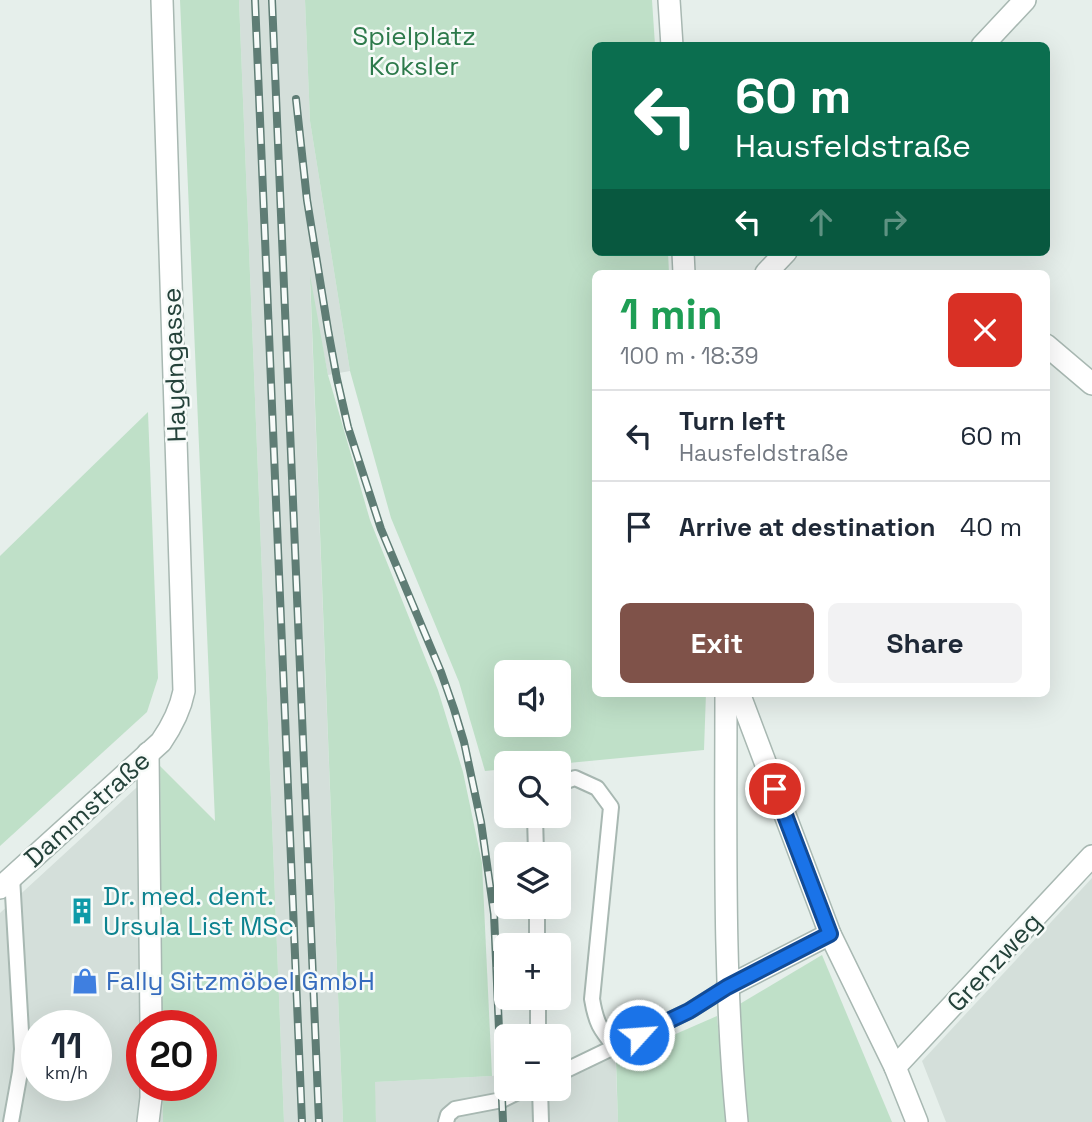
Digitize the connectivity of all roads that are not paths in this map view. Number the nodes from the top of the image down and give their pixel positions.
1 (162, 0) edge
2 (669, 0) edge
3 (1025, 0) edge
4 (672, 42) edge
5 (986, 42) edge
6 (782, 256) edge
7 (769, 270) edge
8 (1050, 348) edge
9 (1092, 384) edge
10 (726, 697) edge
11 (741, 697) edge
12 (172, 727) joint
13 (148, 753) junction
14 (571, 779) edge
15 (1092, 856) edge
16 (6, 883) edge
17 (830, 934) junction
18 (727, 987) junction
19 (150, 1010) edge
20 (615, 1047) junction
21 (895, 1067) junction
22 (571, 1068) edge
23 (150, 1101) edge
24 (497, 1101) edge
25 (540, 1101) edge
26 (12, 1122) edge
27 (148, 1122) edge
28 (446, 1122) edge
29 (541, 1122) edge
30 (737, 1122) edge
31 (917, 1122) edge

1 - 12 street, Haydngasse
2 - 4 street
3 - 5 street
6 - 7 street
8 - 9 street
10 - 18 street
11 - 17 street
12 - 13 street, Dammstraße
13 - 16 street, Dammstraße
13 - 19 street
14 - 20 lane
15 - 21 street, Grenzweg
16 - 26 lane
17 - 18 street
17 - 21 street
18 - 20 lane
18 - 30 street
20 - 22 lane
21 - 31 street
23 - 27 street
24 - 28 lane
25 - 29 lane

